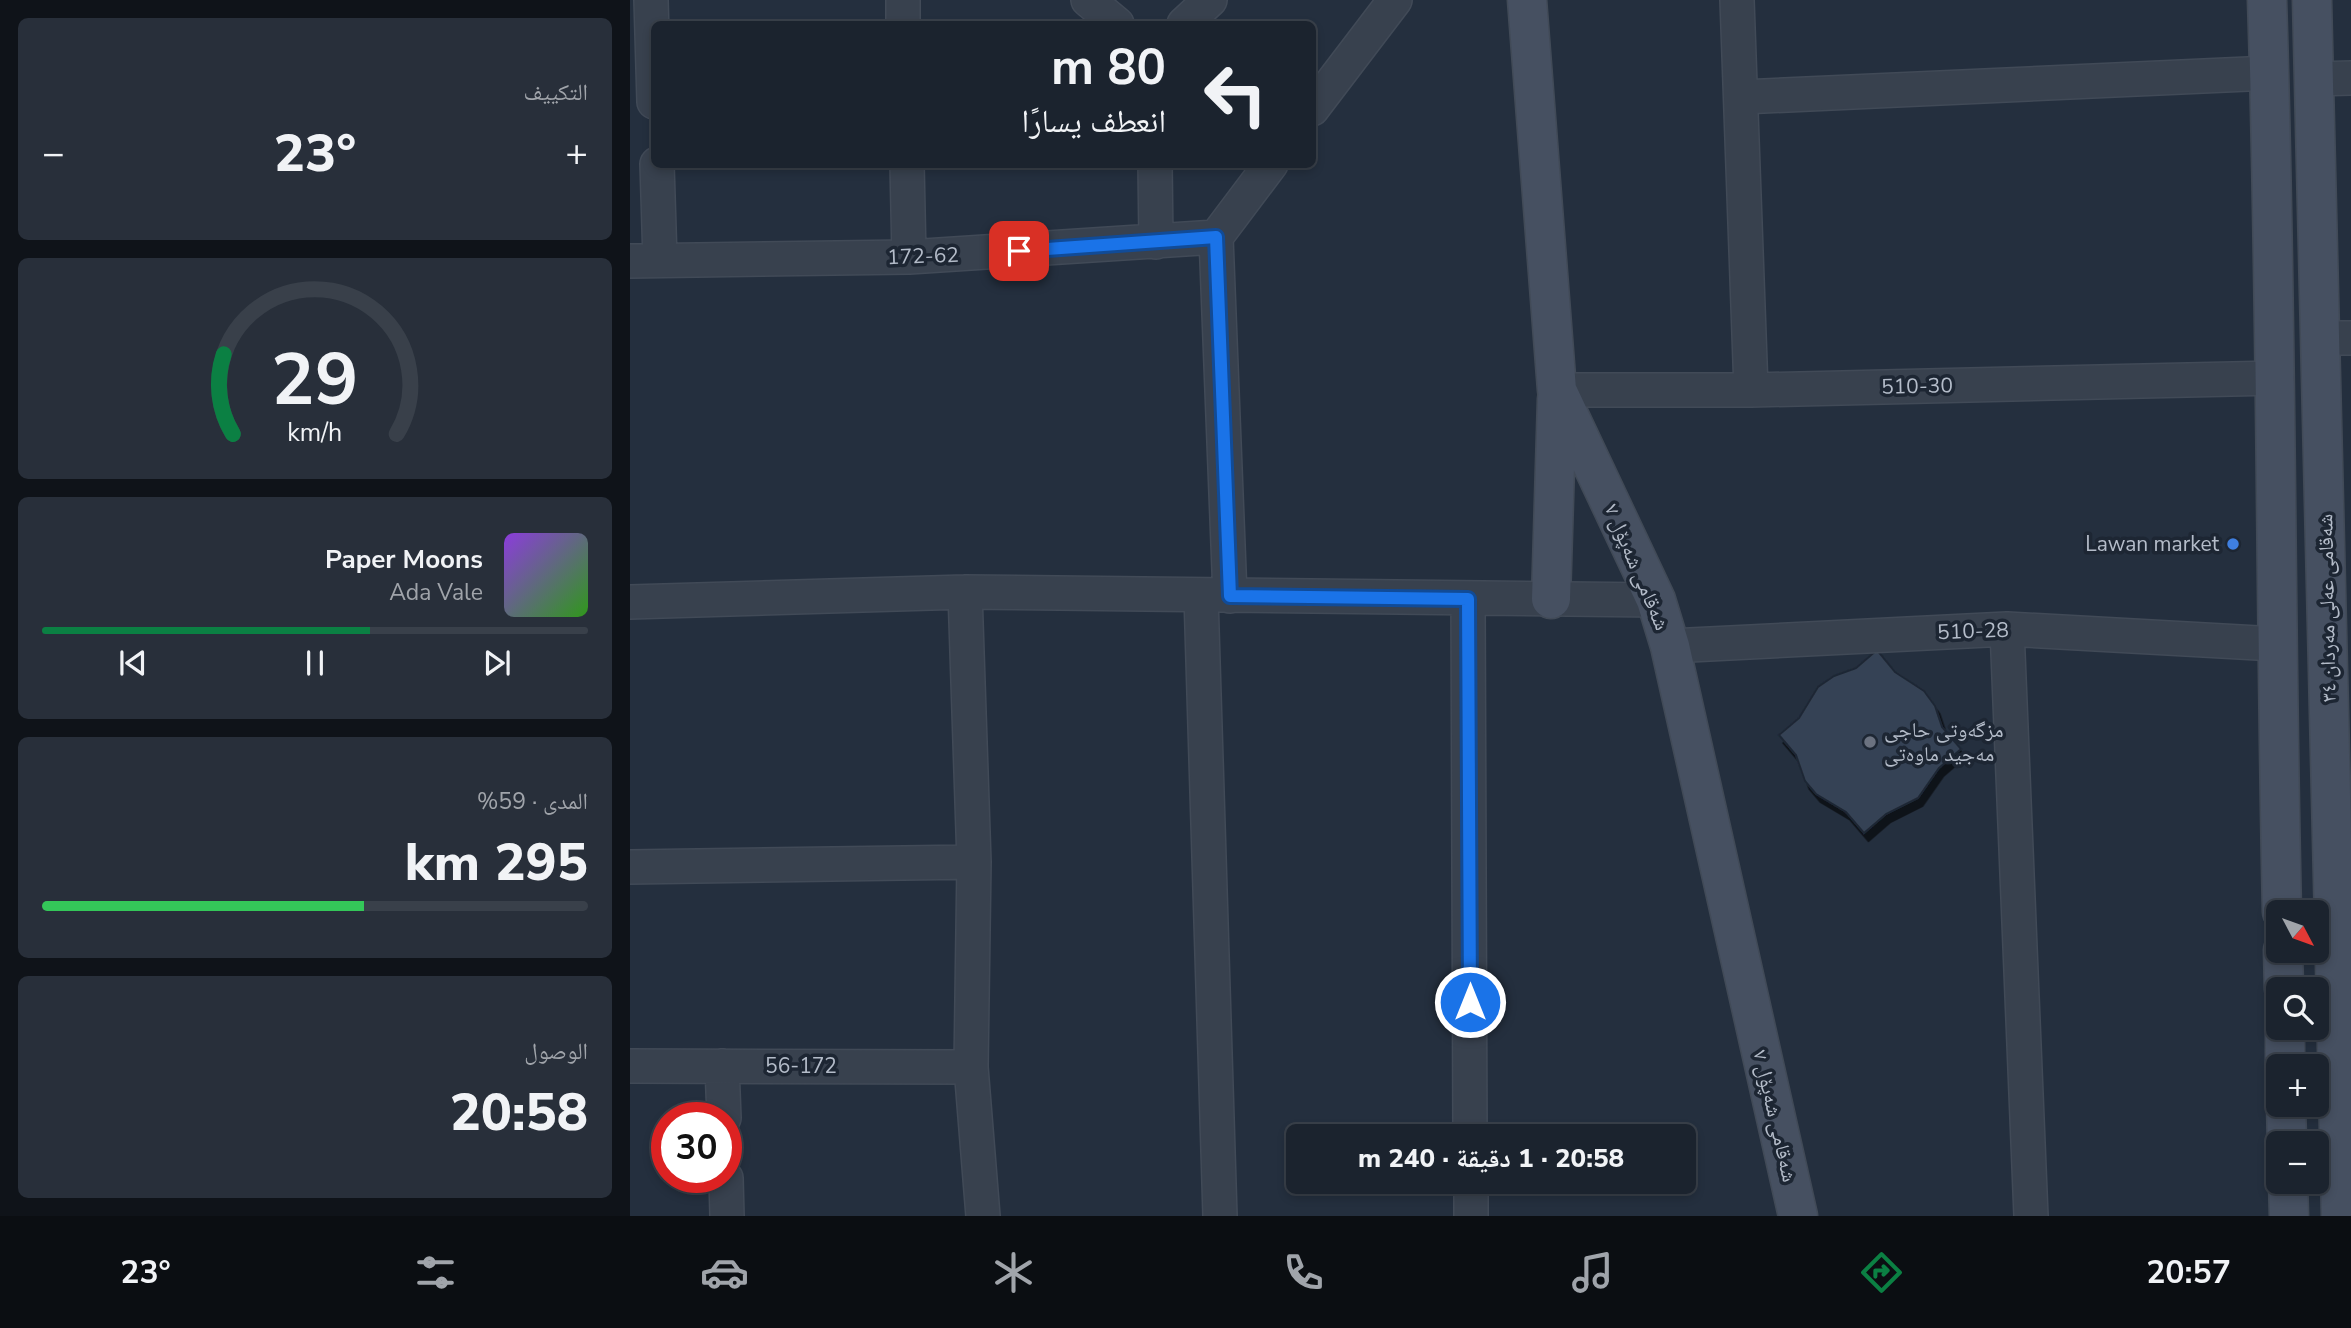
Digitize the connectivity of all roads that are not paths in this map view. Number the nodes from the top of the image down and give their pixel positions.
1 (651, 0) edge
2 (903, 0) edge
3 (1088, 0) edge
4 (1210, 0) edge
5 (1395, 0) edge
6 (1527, 0) edge
7 (1737, 0) edge
8 (2267, 0) edge
9 (2312, 0) edge
10 (652, 21) edge
11 (903, 21) edge
12 (1113, 21) edge
13 (1187, 21) edge
14 (2270, 73) junction
15 (2333, 78) edge
16 (1742, 97) junction
17 (1316, 104) edge
18 (657, 168) edge
19 (907, 168) edge
20 (1154, 168) edge
21 (1268, 168) edge
22 (1216, 237) junction
23 (1156, 242) junction
24 (909, 257) junction
25 (645, 261) edge
26 (2336, 338) edge
27 (2277, 378) junction
28 (1557, 390) junction
29 (1751, 390) junction
30 (2339, 590) edge
31 (965, 592) junction
32 (1216, 596) junction
33 (1468, 599) junction
34 (1551, 599) junction
35 (1656, 600) junction
36 (630, 601) edge
37 (2007, 629) junction
38 (2276, 644) junction
39 (1670, 646) junction
40 (974, 862) junction
41 (630, 867) edge
42 (2282, 900) edge
43 (630, 1066) edge
44 (722, 1066) junction
45 (971, 1067) junction
46 (723, 1102) edge
47 (1470, 1124) edge
48 (726, 1193) edge
49 (1471, 1194) edge
50 (2288, 1194) edge
51 (2344, 1197) edge
52 (727, 1216) edge
53 (983, 1216) edge
54 (1220, 1216) edge
55 (1471, 1216) edge
56 (1798, 1216) edge
57 (2031, 1216) edge
58 (2289, 1216) edge

1 - 10 street
2 - 11 street
3 - 12 street
4 - 13 street
5 - 17 street
6 - 28 main road, شەقامی شەپۆل ٧
7 - 16 street
8 - 14 main road
9 - 15 main road, شەقامی عەلی مەردان ٣٤
14 - 16 street
14 - 27 main road
15 - 26 main road, شەقامی عەلی مەردان ٣٤
16 - 29 street
18 - 25 street
19 - 24 street
20 - 23 street
21 - 22 street
22 - 23 street, 172-62
22 - 32 street
23 - 24 street, 172-62
24 - 25 street, 172-62
26 - 30 main road, شەقامی عەلی مەردان ٣٤
27 - 29 street, 510-30
27 - 38 main road
28 - 29 street, 510-30
28 - 34 main road
28 - 35 main road, شەقامی شەپۆل ٧
30 - 51 main road, شەقامی عەلی مەردان ٣٤
31 - 32 street
31 - 36 street
31 - 40 street
32 - 33 street
32 - 54 street
33 - 34 street
33 - 47 street
34 - 35 street
35 - 39 main road, شەقامی شەپۆل ٧
37 - 38 street, 510-28
37 - 39 street, 510-28
37 - 57 street
38 - 42 main road
39 - 56 main road, شەقامی شەپۆل ٧
40 - 41 street
40 - 45 street
43 - 44 street, 56-172
44 - 45 street, 56-172
44 - 46 street
45 - 53 street
48 - 52 street
49 - 55 street
50 - 58 main road

